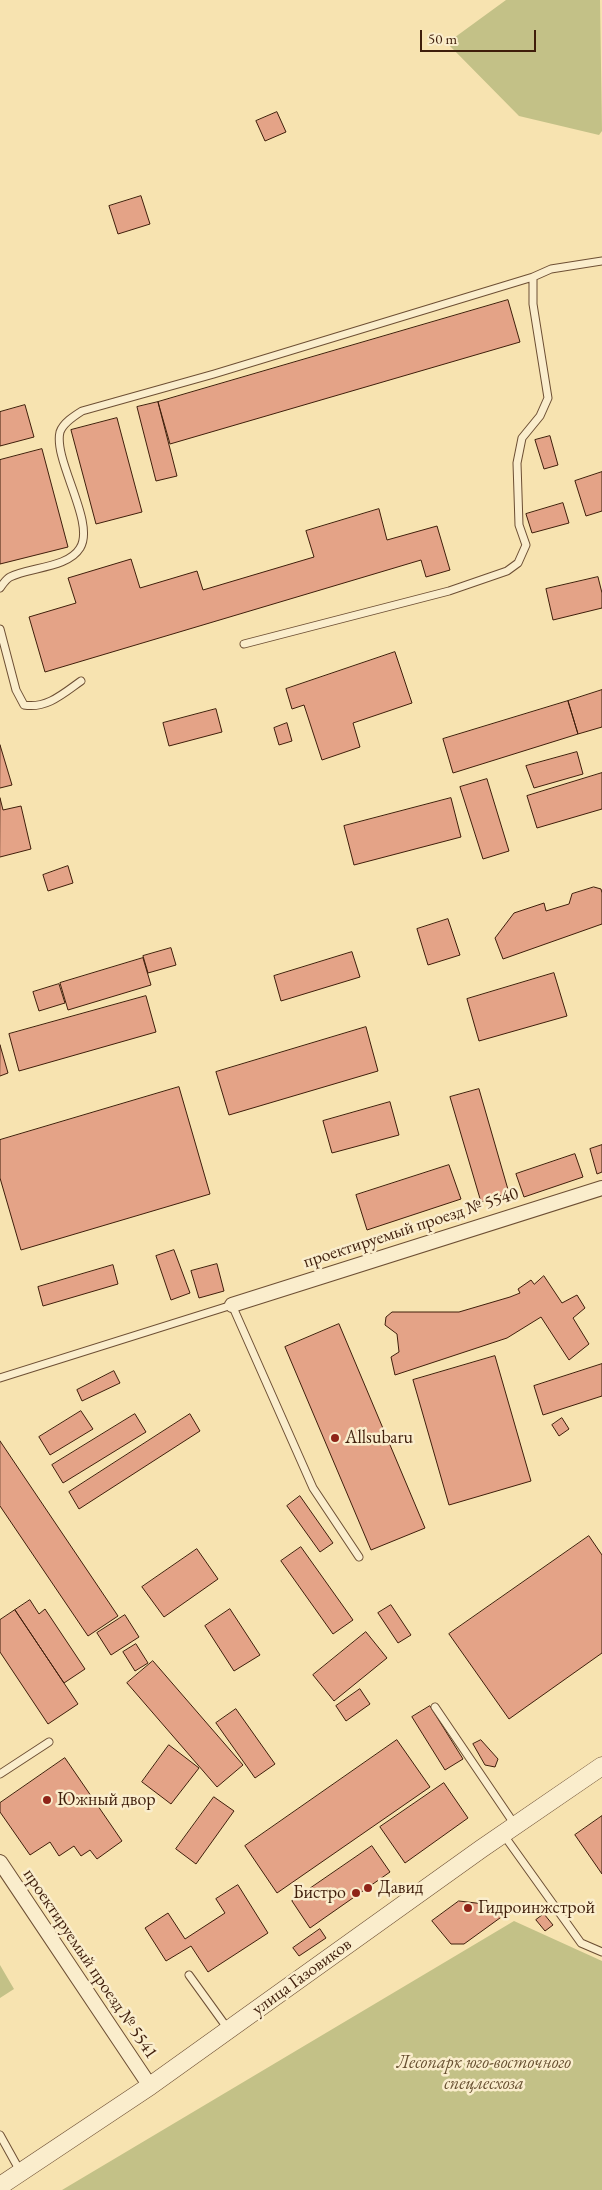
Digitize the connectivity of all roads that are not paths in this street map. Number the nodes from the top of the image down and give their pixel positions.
1 (602, 261) edge
2 (533, 277) junction
3 (0, 588) edge
4 (0, 629) edge
5 (244, 644) dead end
6 (81, 681) dead end
7 (602, 1188) edge
8 (232, 1305) junction
9 (0, 1378) edge
10 (359, 1557) dead end
11 (435, 1707) dead end
12 (49, 1742) dead end
13 (602, 1766) edge
14 (0, 1774) edge
15 (509, 1830) junction
16 (0, 1862) edge
17 (602, 1952) edge
18 (189, 1975) dead end
19 (228, 2030) junction
20 (150, 2086) junction
21 (0, 2135) edge
22 (20, 2172) junction
23 (0, 2186) edge

1 - 2 lane
2 - 3 lane
2 - 5 lane
4 - 6 lane
7 - 8 street, проектируемый проезд № 5540
8 - 9 lane
8 - 10 lane
11 - 15 lane
12 - 14 lane
13 - 15 street, улица Газовиков
15 - 17 lane
15 - 19 street, улица Газовиков
16 - 20 street, проектируемый проезд № 5541
18 - 19 lane
19 - 20 street, улица Газовиков
20 - 22 street, улица Газовиков
21 - 22 lane
22 - 23 street, улица Газовиков

